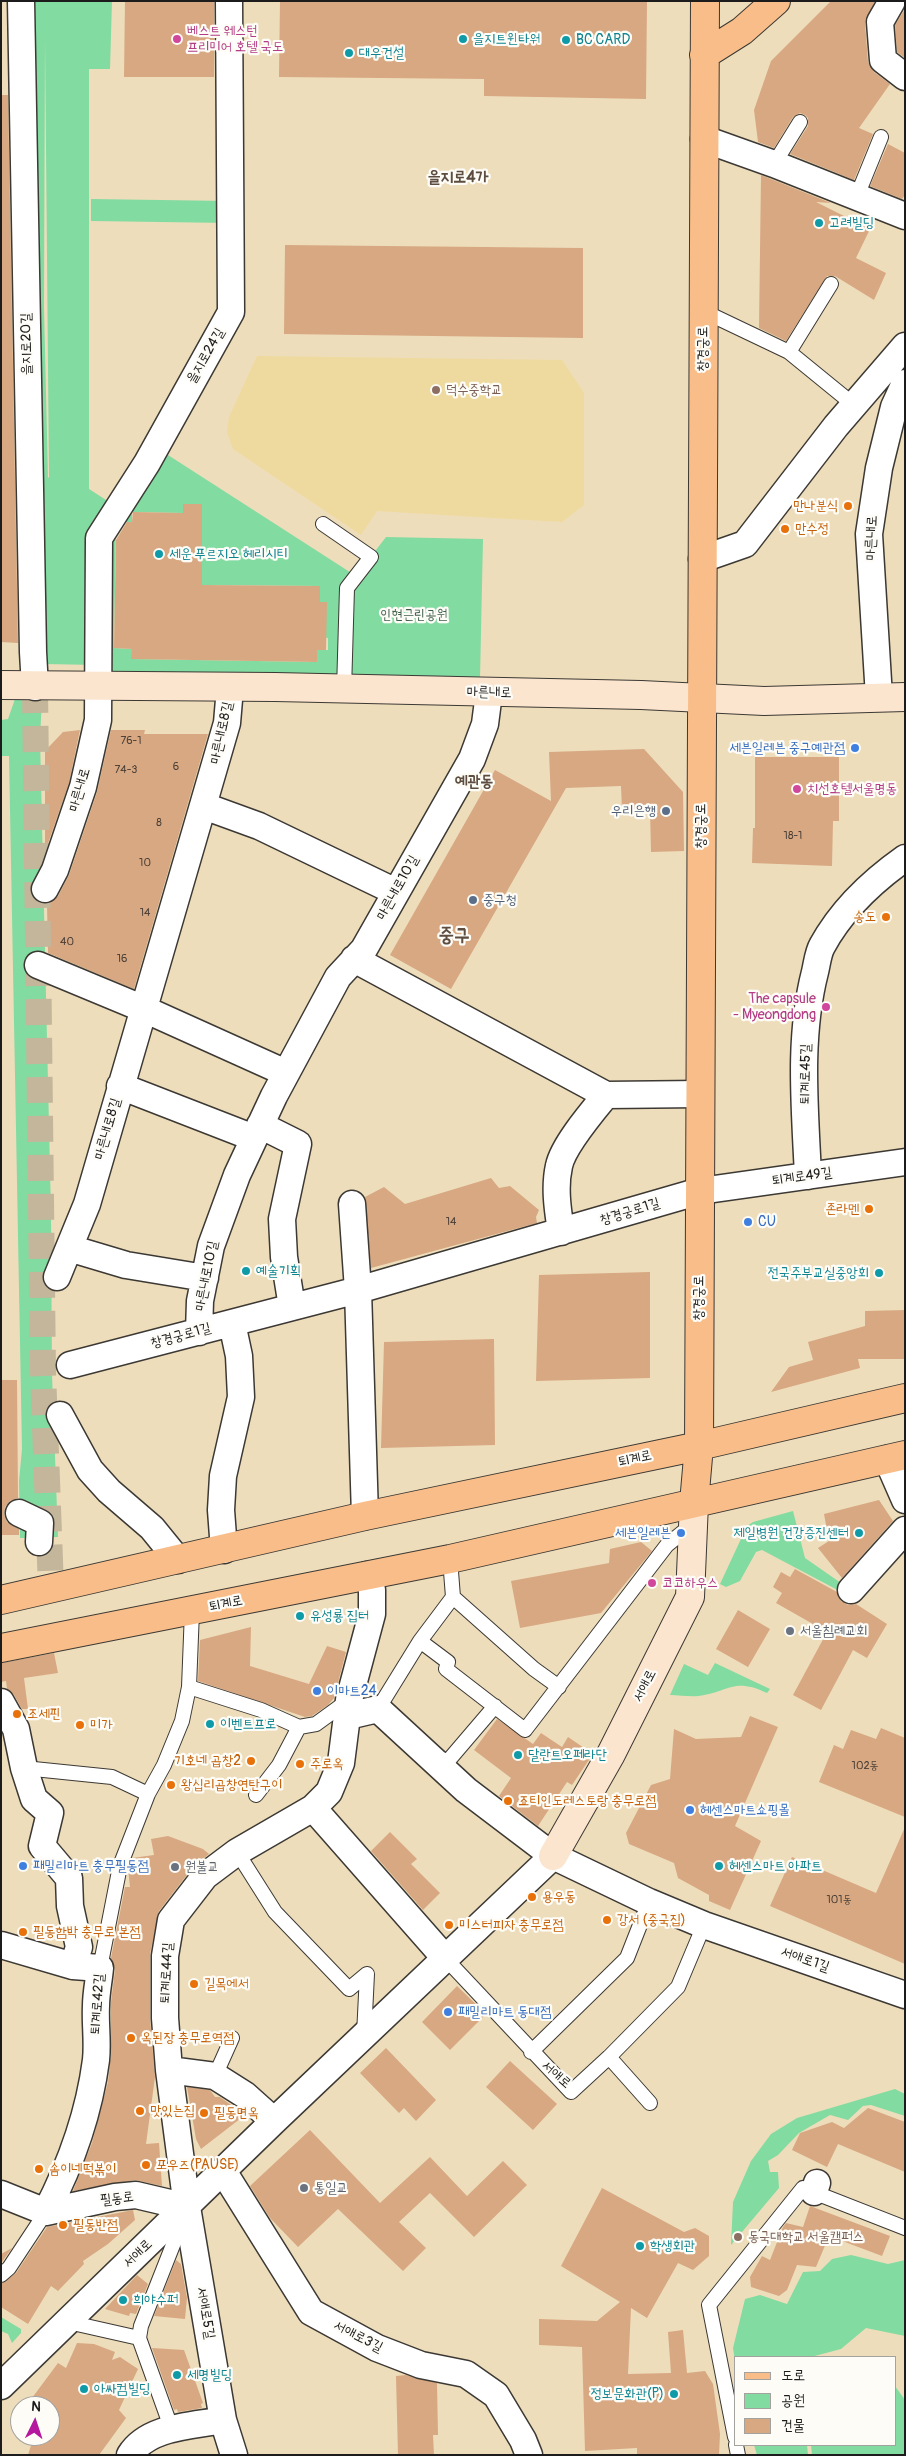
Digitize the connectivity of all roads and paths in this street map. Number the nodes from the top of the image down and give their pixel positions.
1 (21, 1) edge
2 (229, 1) edge
3 (705, 1) edge
4 (776, 1) edge
5 (892, 1) edge
6 (704, 55) junction
7 (905, 77) edge
8 (800, 122) dead end
9 (881, 137) dead end
10 (704, 139) junction
11 (774, 164) junction
12 (857, 196) junction
13 (903, 210) edge
14 (831, 284) dead end
15 (704, 311) junction
16 (905, 346) edge
17 (789, 352) junction
18 (905, 383) edge
19 (854, 405) junction
20 (322, 524) dead end
21 (702, 559) junction
22 (1, 686) edge
23 (35, 687) junction
24 (99, 688) junction
25 (230, 688) junction
26 (344, 690) junction
27 (489, 693) junction
28 (892, 697) edge
29 (702, 699) junction
30 (204, 806) junction
31 (905, 858) edge
32 (45, 889) dead end
33 (396, 892) junction
34 (354, 959) junction
35 (38, 965) dead end
36 (144, 1009) junction
37 (286, 1073) junction
38 (120, 1086) junction
39 (700, 1094) junction
40 (606, 1095) junction
41 (257, 1132) junction
42 (905, 1162) edge
43 (808, 1176) junction
44 (700, 1191) junction
45 (352, 1204) dead end
46 (561, 1232) junction
47 (69, 1248) junction
48 (57, 1277) dead end
49 (205, 1278) junction
50 (358, 1290) junction
51 (292, 1307) junction
52 (232, 1323) junction
53 (198, 1332) junction
54 (70, 1365) dead end
55 (905, 1398) edge
56 (60, 1415) dead end
57 (699, 1446) junction
58 (896, 1457) edge
59 (905, 1500) edge
60 (19, 1513) dead end
61 (694, 1513) junction
62 (365, 1516) junction
63 (905, 1530) edge
64 (38, 1542) dead end
65 (224, 1550) junction
66 (450, 1559) junction
67 (178, 1560) junction
68 (367, 1576) junction
69 (851, 1590) dead end
70 (452, 1597) junction
71 (1, 1600) edge
72 (192, 1611) junction
73 (420, 1641) junction
74 (1, 1648) edge
75 (559, 1686) junction
76 (189, 1687) junction
77 (1, 1702) edge
78 (495, 1706) junction
79 (348, 1708) junction
80 (378, 1709) junction
81 (299, 1726) junction
82 (429, 1756) junction
83 (24, 1768) junction
84 (148, 1794) junction
85 (256, 1795) dead end
86 (313, 1808) junction
87 (237, 1852) junction
88 (553, 1856) junction
89 (649, 1902) junction
90 (704, 1925) junction
91 (1, 1945) edge
92 (445, 1958) junction
93 (73, 1966) junction
94 (100, 1968) junction
95 (905, 1995) edge
96 (364, 2036) junction
97 (232, 2038) dead end
98 (531, 2052) junction
99 (609, 2057) junction
100 (169, 2070) junction
101 (215, 2076) junction
102 (650, 2102) dead end
103 (274, 2121) junction
104 (223, 2171) junction
105 (1, 2194) edge
106 (187, 2207) junction
107 (46, 2212) junction
108 (905, 2228) edge
109 (1, 2275) edge
110 (68, 2322) junction
111 (139, 2338) junction
112 (1, 2386) edge
113 (223, 2420) junction
114 (172, 2430) junction
115 (734, 2432) edge
116 (130, 2455) edge
117 (234, 2455) edge
118 (529, 2455) edge

1 - 23 street, 을지로20길
2 - 24 street, 을지로24길
3 - 6 main road, 창경궁로
4 - 6 main road
5 - 7 street
6 - 10 main road, 창경궁로
8 - 11 lane
9 - 12 lane
10 - 11 street
10 - 15 main road, 창경궁로
11 - 12 street
12 - 13 street
14 - 17 lane
15 - 17 lane
15 - 21 main road, 창경궁로
16 - 19 street
17 - 19 lane
18 - 28 street, 마른내로
19 - 21 street
20 - 26 lane
21 - 29 main road, 창경궁로
22 - 23 main road, 마른내로
23 - 24 main road, 마른내로
24 - 25 main road, 마른내로
24 - 32 street, 마른내로
25 - 26 main road, 마른내로
25 - 30 street, 마른내로8길
26 - 27 main road, 마른내로
27 - 29 main road, 마른내로
27 - 33 street, 마른내로10길
28 - 29 main road, 마른내로
29 - 39 main road, 창경궁로
30 - 33 street
30 - 36 street, 마른내로8길
31 - 43 street, 퇴계로45길
33 - 34 street, 마른내로10길
34 - 37 street, 마른내로10길
34 - 40 street
35 - 36 street
36 - 37 street
36 - 38 street, 마른내로8길
37 - 41 street, 마른내로10길
38 - 41 street
38 - 47 street, 마른내로8길
39 - 40 street
39 - 44 main road, 창경궁로
40 - 46 street
41 - 49 street, 마른내로10길
41 - 51 street
42 - 43 street, 퇴계로49길
43 - 44 street, 퇴계로49길
44 - 46 street, 창경궁로1길
44 - 57 main road, 창경궁로
45 - 50 street
46 - 50 street, 창경궁로1길
47 - 48 street, 마른내로8길
47 - 49 street
49 - 53 street, 마른내로10길
50 - 51 street, 창경궁로1길
50 - 62 street
51 - 52 street, 창경궁로1길
52 - 53 street, 창경궁로1길
52 - 65 street
53 - 54 street, 창경궁로1길
55 - 57 main road, 퇴계로
56 - 67 street
57 - 61 main road, 창경궁로
57 - 62 main road, 퇴계로
58 - 59 street, 퇴계로
58 - 61 main road, 퇴계로
60 - 64 street
61 - 66 main road, 퇴계로
61 - 75 lane, 퇴계로
61 - 88 main road, 서애로
62 - 65 main road, 퇴계로
63 - 69 street
65 - 67 main road, 퇴계로
66 - 68 main road, 퇴계로
66 - 70 lane
67 - 71 main road, 퇴계로
68 - 72 main road, 퇴계로
68 - 79 street, 퇴계로44길
70 - 73 lane
70 - 75 lane
72 - 74 main road, 퇴계로
72 - 76 lane, 퇴계로42길
73 - 78 lane, 퇴계로
73 - 80 lane
75 - 78 lane, 퇴계로
76 - 81 lane
76 - 84 lane, 퇴계로42길
77 - 83 street
78 - 82 lane
79 - 80 street
79 - 81 lane
79 - 86 street, 퇴계로44길
80 - 82 street
81 - 85 lane
82 - 88 street
83 - 84 lane
83 - 93 street
84 - 94 lane, 퇴계로42길
86 - 87 street, 퇴계로44길
86 - 92 street, 서애로
87 - 96 lane
87 - 100 street, 퇴계로44길
88 - 89 street, 서애로1길
88 - 92 street, 서애로
89 - 90 street, 서애로1길
89 - 98 lane
90 - 95 street, 서애로1길
90 - 99 lane
91 - 93 street
92 - 96 street, 서애로
92 - 98 lane, 서애로
93 - 94 street
94 - 107 street, 퇴계로42길
96 - 103 street, 서애로
97 - 101 lane
98 - 99 lane, 서애로
99 - 102 lane
100 - 101 street
100 - 106 street, 퇴계로44길
101 - 103 street
103 - 104 street, 서애로
104 - 106 street, 서애로
104 - 118 street, 서애로3길
105 - 107 street
106 - 107 street, 필동로
106 - 110 street, 서애로
106 - 111 lane
106 - 113 street, 서애로5길
107 - 109 lane
108 - 115 lane
110 - 111 lane
110 - 112 street, 서애로
111 - 114 lane
113 - 114 street
113 - 117 street, 서애로5길
114 - 116 street

